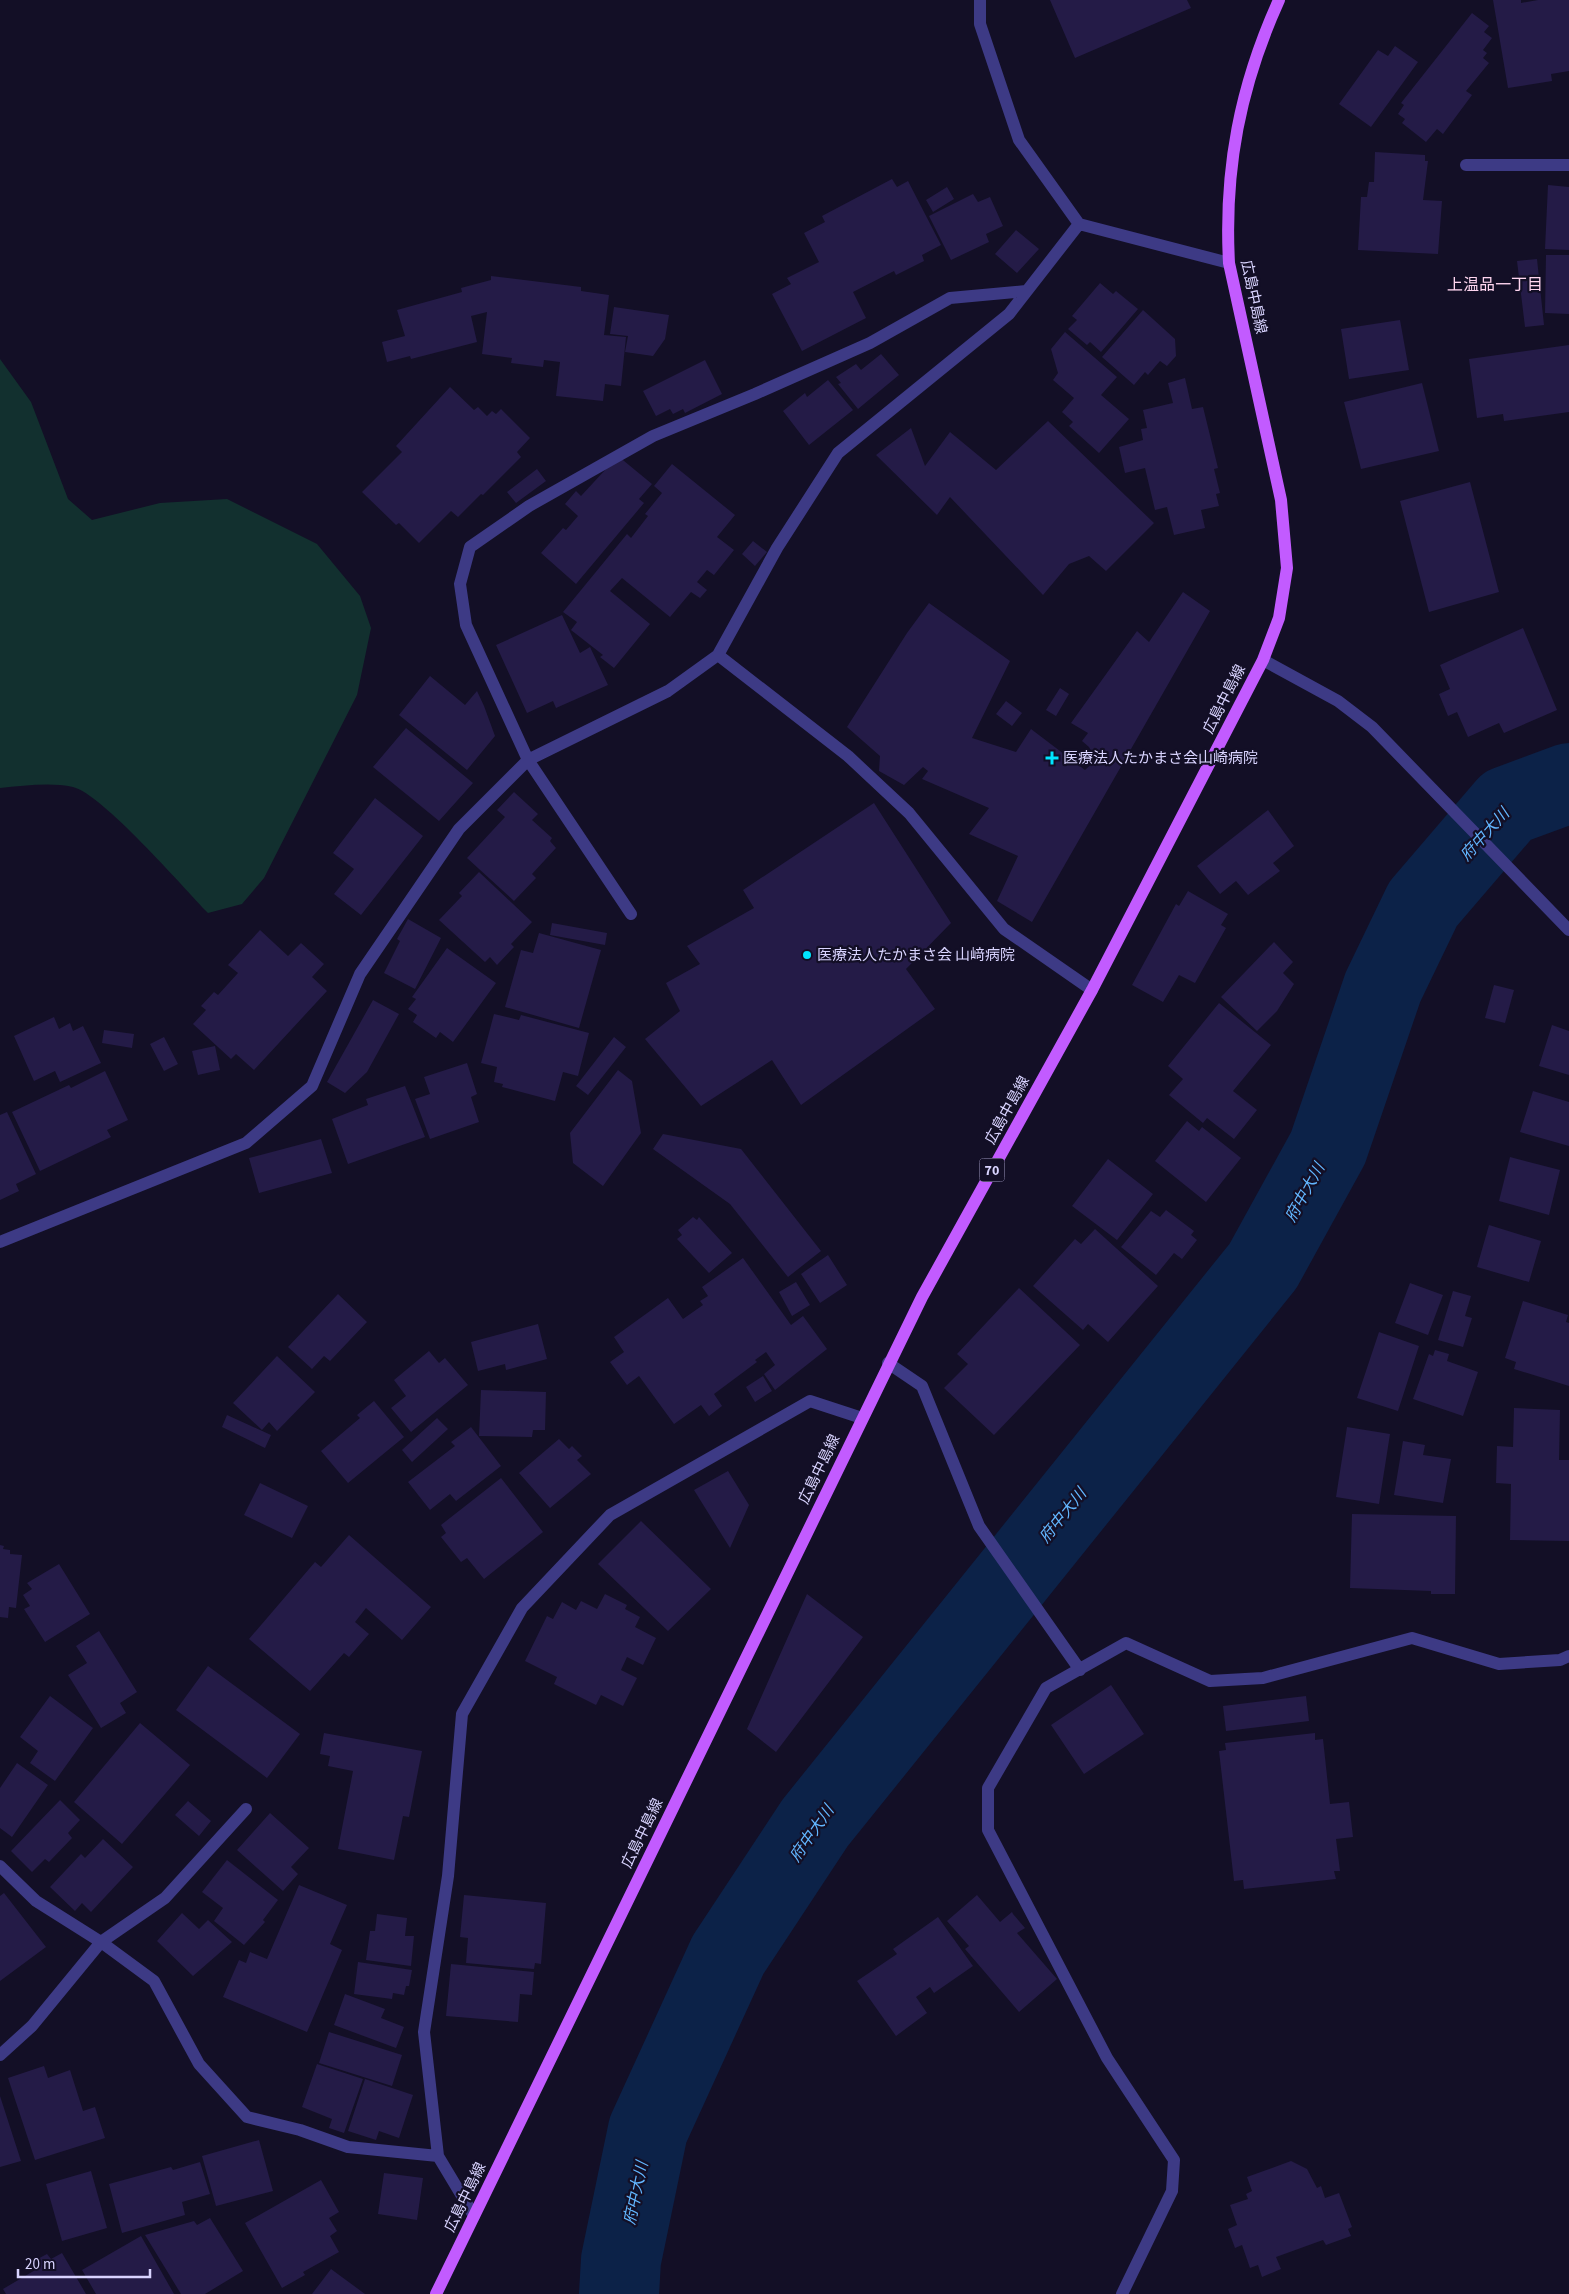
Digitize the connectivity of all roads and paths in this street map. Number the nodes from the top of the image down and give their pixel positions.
1 (980, 0) edge
2 (1279, 0) edge
3 (1466, 165) dead end
4 (1569, 165) edge
5 (1079, 224) junction
6 (1229, 263) junction
7 (1026, 291) junction
8 (718, 656) junction
9 (1262, 660) junction
10 (528, 760) junction
11 (630, 914) dead end
12 (1569, 930) edge
13 (1092, 990) junction
14 (0, 1242) edge
15 (888, 1364) junction
16 (862, 1418) junction
17 (1569, 1656) edge
18 (1080, 1670) junction
19 (246, 1809) dead end
20 (0, 1866) edge
21 (101, 1942) junction
22 (0, 2055) edge
23 (438, 2156) junction
24 (474, 2216) junction
25 (436, 2294) edge
26 (1122, 2294) edge

1 - 5 street
2 - 6 main road, 広島中島線 / 70
3 - 4 street
5 - 6 street
5 - 7 street
6 - 9 main road, 広島中島線 / 70
7 - 8 street
7 - 10 street
8 - 10 street
8 - 13 street
9 - 12 street
9 - 13 main road, 広島中島線 / 70
10 - 11 street
10 - 14 street
13 - 15 main road, 広島中島線 / 70
15 - 16 main road, 広島中島線 / 70
15 - 18 street
16 - 23 street
16 - 24 main road, 広島中島線 / 70
17 - 18 street
18 - 26 street
19 - 21 street
20 - 21 street
21 - 22 street
21 - 23 street
23 - 24 street
24 - 25 main road, 広島中島線 / 70

